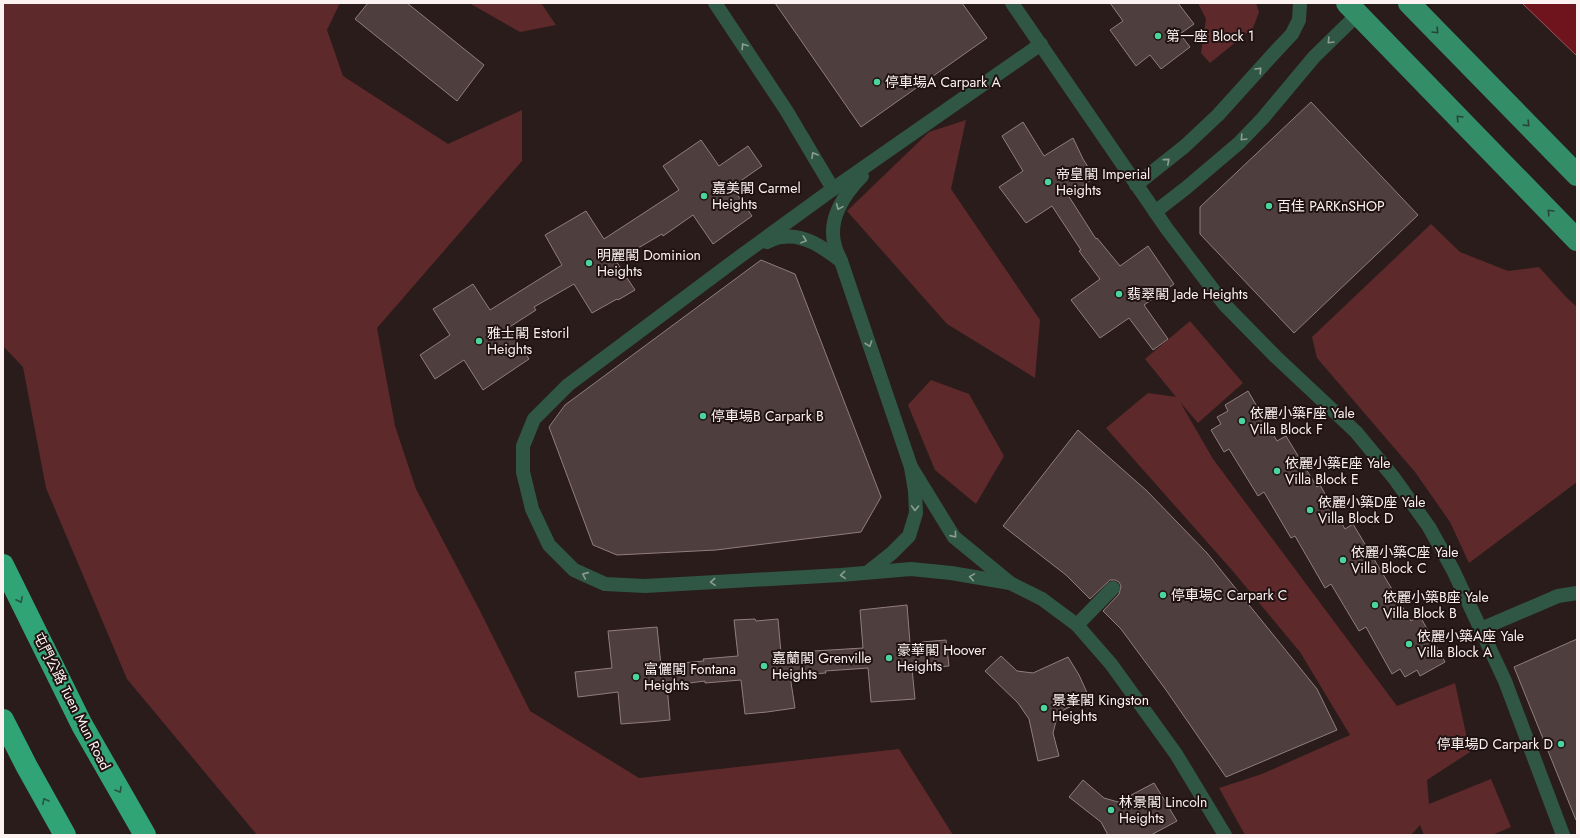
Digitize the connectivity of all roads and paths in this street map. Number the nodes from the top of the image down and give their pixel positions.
1 (715, 3) edge
2 (1012, 3) edge
3 (1300, 3) edge
4 (1409, 3) edge
5 (1353, 9) edge
6 (1041, 44) junction
7 (882, 156) junction
8 (1577, 175) edge
9 (1136, 185) junction
10 (833, 189) junction
11 (1155, 212) junction
12 (1577, 240) edge
13 (742, 255) junction
14 (841, 260) junction
15 (911, 467) junction
16 (3, 565) edge
17 (868, 572) junction
18 (1010, 583) junction
19 (1113, 588) dead end
20 (1577, 593) edge
21 (1077, 625) junction
22 (1481, 629) junction
23 (3, 720) edge
24 (65, 835) edge
25 (145, 835) edge
26 (1225, 835) edge
27 (1563, 835) edge

10 -> 1 lane
2 - 6 lane
9 -> 3 lane
4 -> 8 main road
5 -> 11 lane
12 -> 5 main road
6 - 7 lane
6 - 9 lane
7 - 10 lane
7 -> 14 lane
9 - 11 lane
10 - 13 lane
11 - 22 lane
13 -> 14 lane
17 -> 13 lane
14 -> 15 lane
15 -> 17 lane
15 -> 18 lane
16 -> 25 highway, 屯門公路 Tuen Mun Road
18 -> 17 lane
18 - 21 lane
19 - 21 lane
20 - 22 lane
21 - 26 lane
22 - 27 lane
24 -> 23 highway

